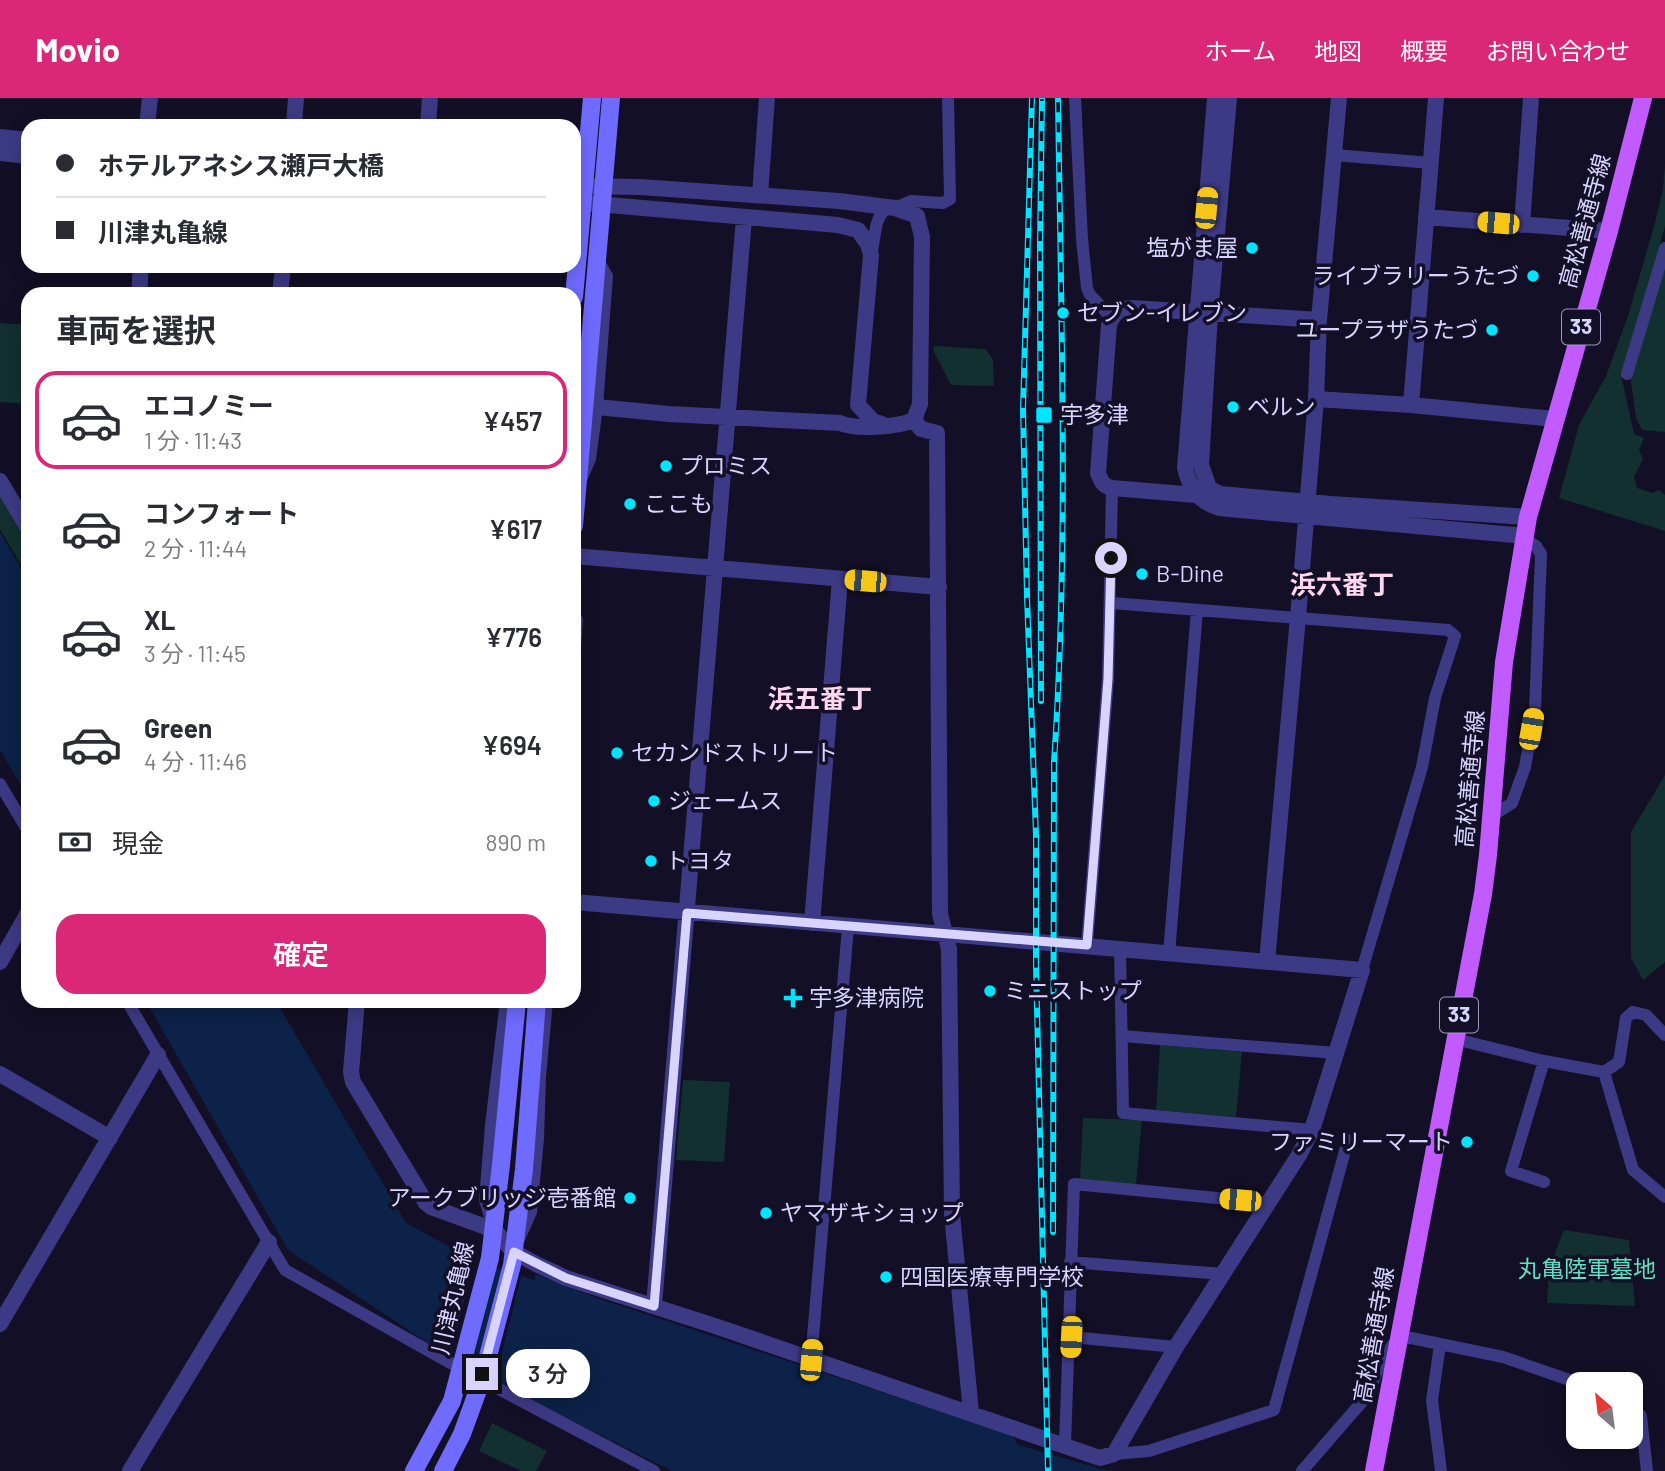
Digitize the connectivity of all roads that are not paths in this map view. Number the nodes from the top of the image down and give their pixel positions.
1 (150, 98) edge
2 (156, 98) edge
3 (296, 98) edge
4 (430, 98) edge
5 (583, 98) edge
6 (592, 98) edge
7 (767, 98) edge
8 (948, 98) edge
9 (1075, 98) edge
10 (1215, 98) edge
11 (1230, 98) edge
12 (1339, 98) edge
13 (1436, 98) edge
14 (1531, 98) edge
15 (1643, 98) edge
16 (611, 102) edge
17 (148, 119) edge
18 (156, 119) edge
19 (294, 119) edge
20 (428, 119) edge
21 (590, 121) junction
22 (0, 137) edge
23 (21, 139) edge
24 (0, 153) edge
25 (21, 155) edge
26 (1334, 155) junction
27 (1431, 163) junction
28 (581, 181) edge
29 (603, 186) junction
30 (581, 193) edge
31 (581, 195) edge
32 (760, 195) junction
33 (601, 205) junction
34 (891, 208) junction
35 (1426, 217) junction
36 (744, 218) junction
37 (1522, 225) junction
38 (1609, 231) junction
39 (1665, 248) edge
40 (871, 255) junction
41 (597, 259) junction
42 (1204, 313) junction
43 (1111, 317) junction
44 (1319, 320) junction
45 (1627, 374) dead end
46 (1315, 399) junction
47 (858, 405) junction
48 (1411, 405) junction
49 (597, 407) junction
50 (726, 416) junction
51 (1555, 419) junction
52 (914, 420) junction
53 (840, 423) junction
54 (882, 424) junction
55 (581, 441) edge
56 (581, 478) edge
57 (0, 481) edge
58 (1112, 488) junction
59 (1203, 492) junction
60 (1305, 508) junction
61 (21, 516) edge
62 (1528, 517) junction
63 (1525, 537) junction
64 (581, 557) edge
65 (713, 569) junction
66 (840, 579) junction
67 (939, 587) junction
68 (1112, 603) junction
69 (1196, 610) junction
70 (1298, 617) junction
71 (0, 784) edge
72 (1492, 816) junction
73 (21, 819) edge
74 (581, 903) edge
75 (687, 913) junction
76 (812, 923) junction
77 (21, 926) edge
78 (848, 927) junction
79 (946, 935) junction
80 (1087, 945) junction
81 (1120, 948) junction
82 (1169, 954) junction
83 (0, 962) edge
84 (1267, 962) junction
85 (1362, 970) junction
86 (131, 1008) edge
87 (356, 1008) edge
88 (505, 1008) edge
89 (516, 1008) edge
90 (536, 1008) edge
91 (546, 1008) edge
92 (1665, 1035) edge
93 (1122, 1036) junction
94 (1455, 1039) junction
95 (1336, 1053) junction
96 (158, 1055) junction
97 (1544, 1061) junction
98 (1604, 1072) junction
99 (0, 1074) edge
100 (1312, 1130) junction
101 (110, 1138) junction
102 (1348, 1140) dead end
103 (1544, 1182) dead end
104 (1665, 1197) edge
105 (1268, 1203) junction
106 (494, 1230) junction
107 (269, 1242) junction
108 (513, 1259) junction
109 (1070, 1262) junction
110 (1223, 1274) junction
111 (654, 1306) junction
112 (0, 1324) edge
113 (1071, 1337) junction
114 (1398, 1339) junction
115 (1440, 1345) junction
116 (1176, 1347) junction
117 (811, 1360) junction
118 (462, 1366) junction
119 (482, 1376) junction
120 (1566, 1379) edge
121 (971, 1412) junction
122 (1643, 1434) edge
123 (1065, 1445) junction
124 (1114, 1454) junction
125 (130, 1471) edge
126 (414, 1471) edge
127 (443, 1471) edge
128 (654, 1471) edge
129 (1302, 1471) edge
130 (1374, 1471) edge
131 (1441, 1471) edge
132 (1647, 1471) edge

1 - 17 street
2 - 18 street
3 - 19 street
4 - 20 street
5 - 21 street
6 - 21 main road
7 - 32 street
8 - 34 street
9 - 43 street
10 - 42 street
11 - 42 street
12 - 26 street
13 - 27 street
14 - 37 street
15 - 38 main road, 高松善通寺線 / 33
16 - 29 main road
21 - 28 main road
22 - 23 street
24 - 25 street
26 - 27 street
26 - 44 street
27 - 35 street
29 - 30 street
29 - 32 street
29 - 33 main road
31 - 33 street
32 - 34 street
33 - 36 street
33 - 41 main road
34 - 40 street
34 - 52 street
35 - 37 street
35 - 48 street
36 - 40 street
36 - 50 street
37 - 38 street
38 - 51 main road, 高松善通寺線 / 33
39 - 45 street
40 - 47 street
41 - 49 street
41 - 55 main road
42 - 43 street
42 - 44 street
42 - 59 street
43 - 58 street
44 - 46 street
46 - 48 street
46 - 60 street
47 - 53 street
47 - 54 street
48 - 51 street
49 - 50 street
49 - 56 street
50 - 53 street
50 - 65 street
51 - 62 main road, 高松善通寺線 / 33
52 - 54 street
52 - 67 street
53 - 54 street
57 - 61 street
58 - 59 street
58 - 68 street
59 - 60 street
60 - 62 street
60 - 63 street
60 - 70 street
62 - 63 main road, 高松善通寺線 / 33
63 - 72 main road, 高松善通寺線 / 33
63 - 72 street
64 - 65 street
65 - 66 street
65 - 75 street
66 - 67 street
66 - 76 street
67 - 79 street
68 - 69 street
68 - 80 street
69 - 70 street
69 - 82 street
70 - 84 street
70 - 85 street
71 - 73 street
72 - 94 main road, 高松善通寺線 / 33
74 - 75 street
75 - 76 street
75 - 111 street
76 - 78 street
77 - 83 street
78 - 79 street
78 - 117 street
79 - 80 street
79 - 121 street
80 - 81 street
81 - 82 street
81 - 93 street
82 - 84 street
84 - 85 street
85 - 95 street
86 - 96 street
87 - 106 street
88 - 106 street
89 - 106 main road, 川津丸亀線
90 - 108 main road, 川津丸亀線
91 - 108 street
92 - 98 street
93 - 95 street
93 - 100 street
94 - 97 street
94 - 114 main road, 高松善通寺線 / 33
95 - 100 street
96 - 101 street
96 - 107 street
97 - 98 street
97 - 103 street
98 - 104 street
99 - 101 street
100 - 105 street
101 - 112 street
102 - 124 street
105 - 109 street
105 - 110 street
106 - 108 street
106 - 118 main road, 川津丸亀線
107 - 118 street
107 - 125 street
108 - 111 street
108 - 119 main road, 川津丸亀線
109 - 110 street
109 - 113 street
110 - 116 street
111 - 117 street
113 - 116 street
113 - 123 street
114 - 115 street
114 - 129 street
114 - 130 main road, 高松善通寺線 / 33
115 - 120 street
115 - 131 street
116 - 124 street
117 - 121 street
118 - 119 street
118 - 126 main road, 川津丸亀線
119 - 127 main road, 川津丸亀線
119 - 128 street
121 - 123 street
122 - 132 street
123 - 124 street

